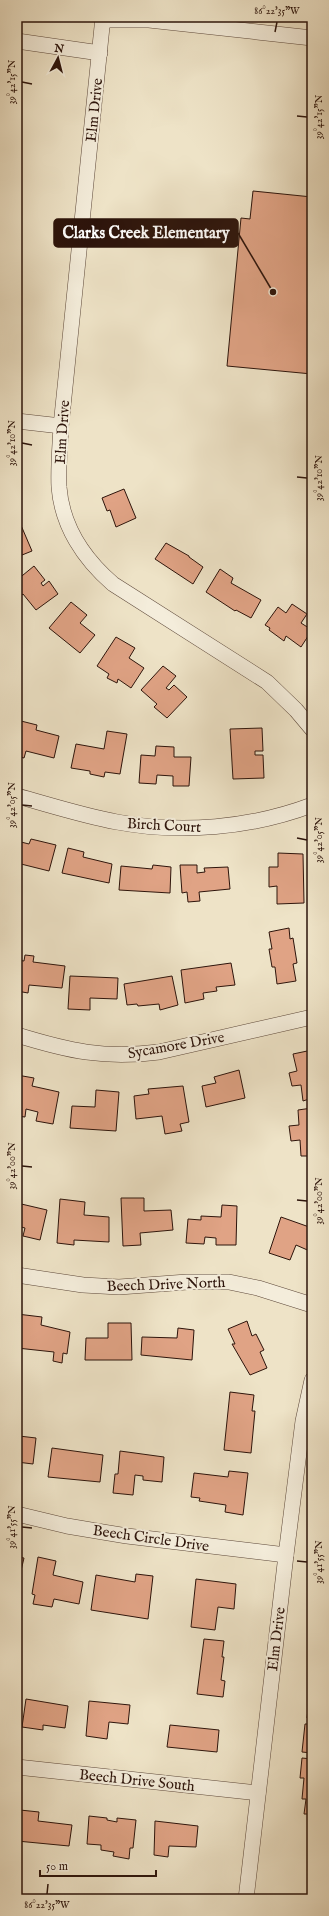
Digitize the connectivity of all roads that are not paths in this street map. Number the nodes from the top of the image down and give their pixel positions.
1 (103, 18) edge
2 (312, 38) edge
3 (17, 41) edge
4 (100, 53) junction
5 (17, 421) edge
6 (61, 426) junction
7 (312, 729) edge
8 (17, 796) edge
9 (312, 805) edge
10 (312, 1018) edge
11 (17, 1035) edge
12 (17, 1275) edge
13 (312, 1305) edge
14 (312, 1380) edge
15 (17, 1514) edge
16 (286, 1555) junction
17 (17, 1767) edge
18 (258, 1793) junction
19 (246, 1899) edge

1 - 2 street
1 - 4 street, Elm Drive
3 - 4 street
4 - 6 street, Elm Drive
5 - 6 street
6 - 7 street, Elm Drive
8 - 9 street, Birch Court
10 - 11 street, Sycamore Drive
12 - 13 street, Beech Drive North
14 - 16 street, Elm Drive
15 - 16 street, Beech Circle Drive
16 - 18 street, Elm Drive
17 - 18 street, Beech Drive South
18 - 19 street, Elm Drive

